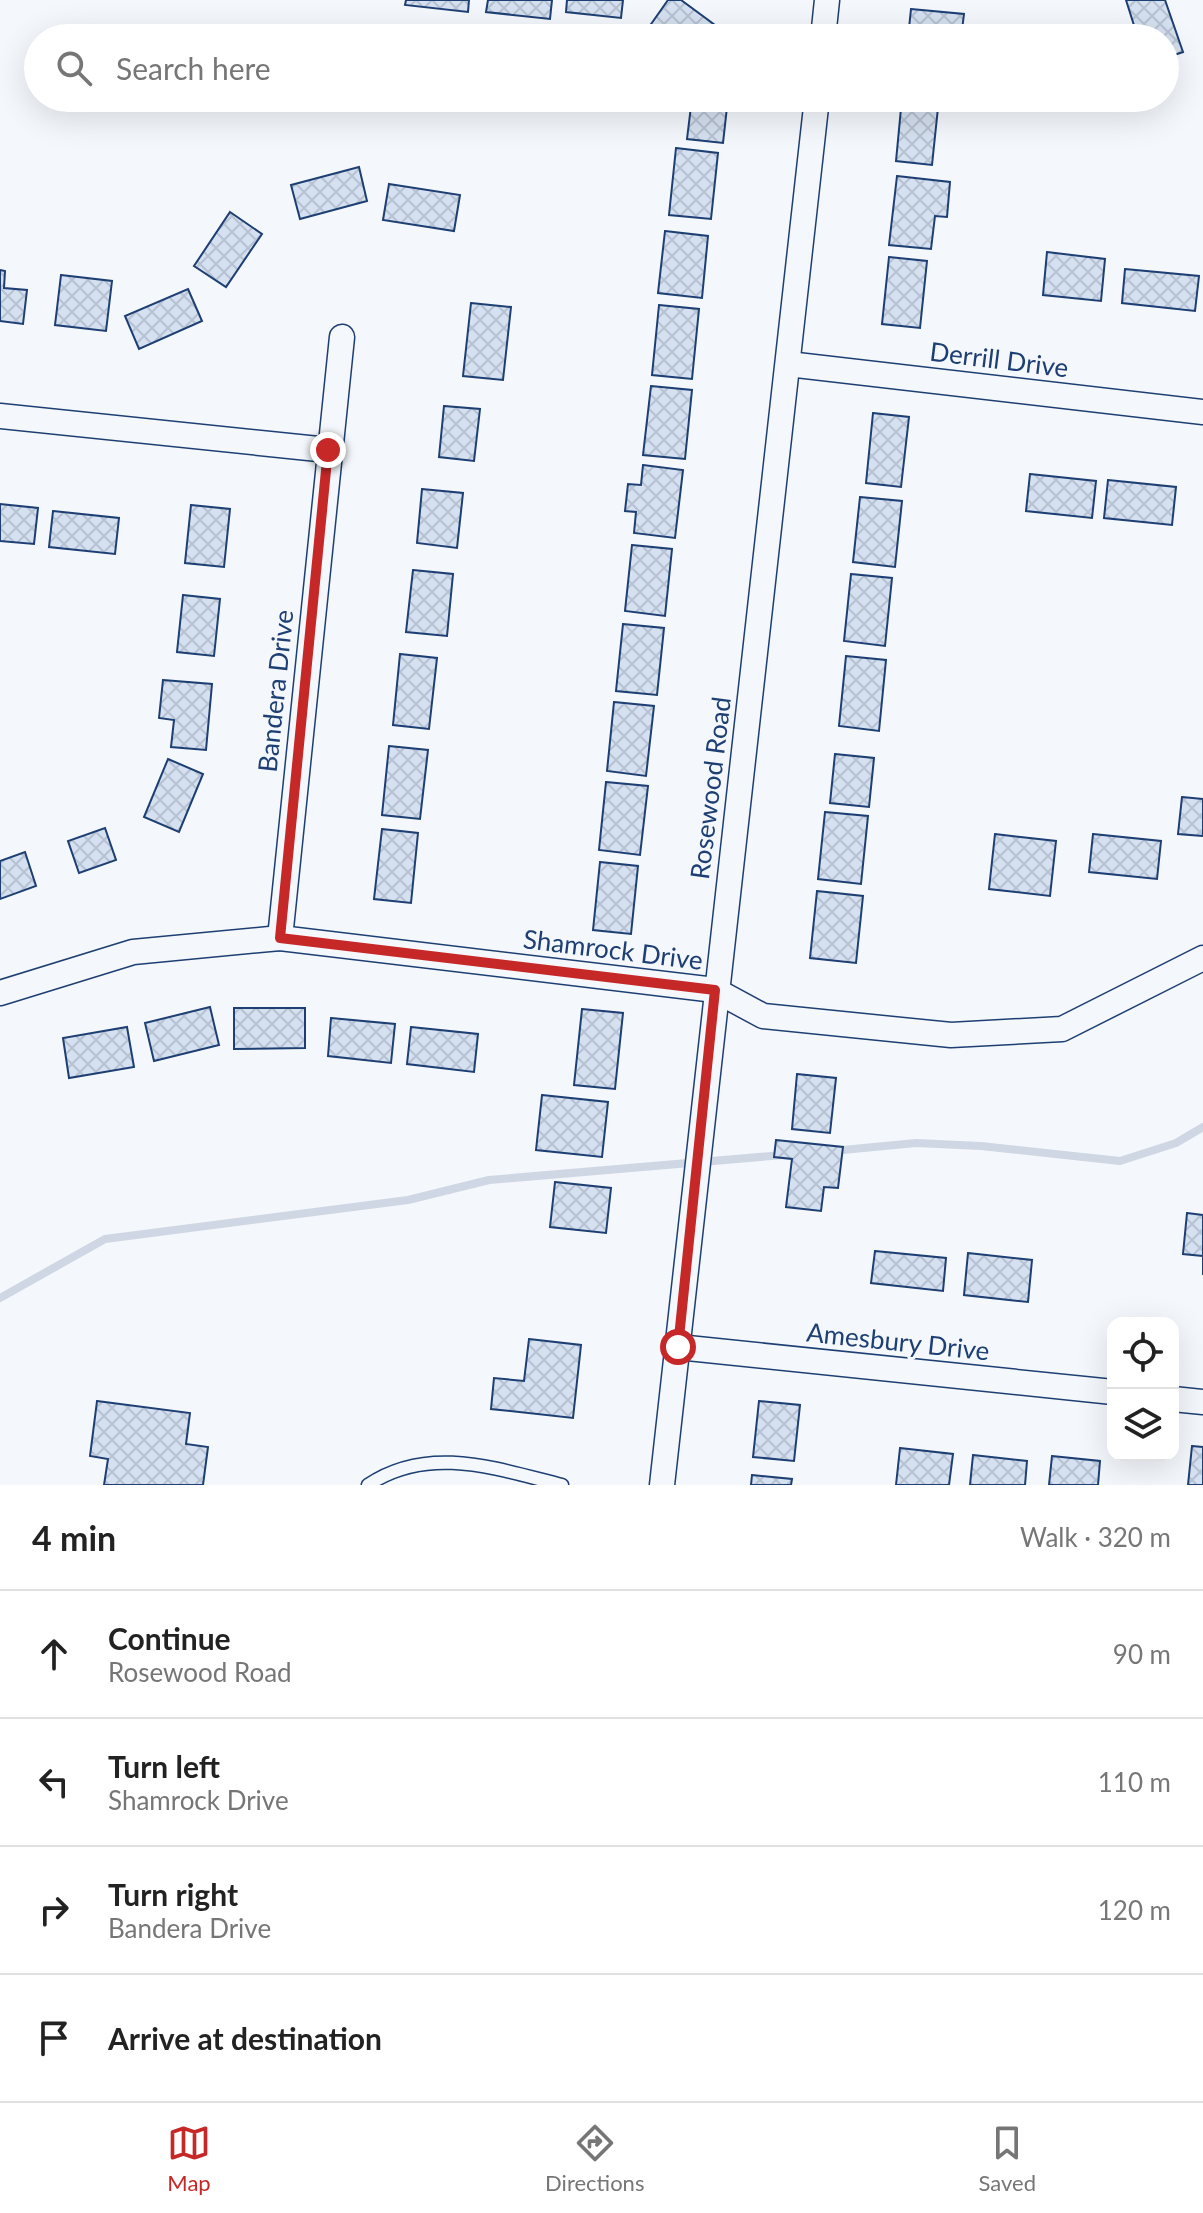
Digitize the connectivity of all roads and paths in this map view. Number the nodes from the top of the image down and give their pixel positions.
1 (827, 0) edge
2 (824, 24) edge
3 (815, 112) edge
4 (342, 337) dead end
5 (788, 364) junction
6 (1203, 412) edge
7 (0, 416) edge
8 (328, 450) junction
9 (280, 938) junction
10 (1203, 958) edge
11 (715, 990) junction
12 (0, 993) edge
13 (678, 1347) junction
14 (1107, 1391) edge
15 (1179, 1400) edge
16 (1203, 1402) edge
17 (368, 1485) edge
18 (562, 1485) edge
19 (662, 1485) edge

1 - 2 street
3 - 5 street, Rosewood Road
4 - 8 street, Bandera Drive
5 - 6 street, Derrill Drive
5 - 11 street, Rosewood Road
7 - 8 street
8 - 9 street, Bandera Drive
9 - 11 street, Shamrock Drive
9 - 12 street, Shamrock Drive
10 - 11 street, Shamrock Drive
11 - 13 street, Rosewood Road
13 - 14 street, Amesbury Drive
13 - 19 street, Rosewood Road
15 - 16 street
17 - 18 lane

